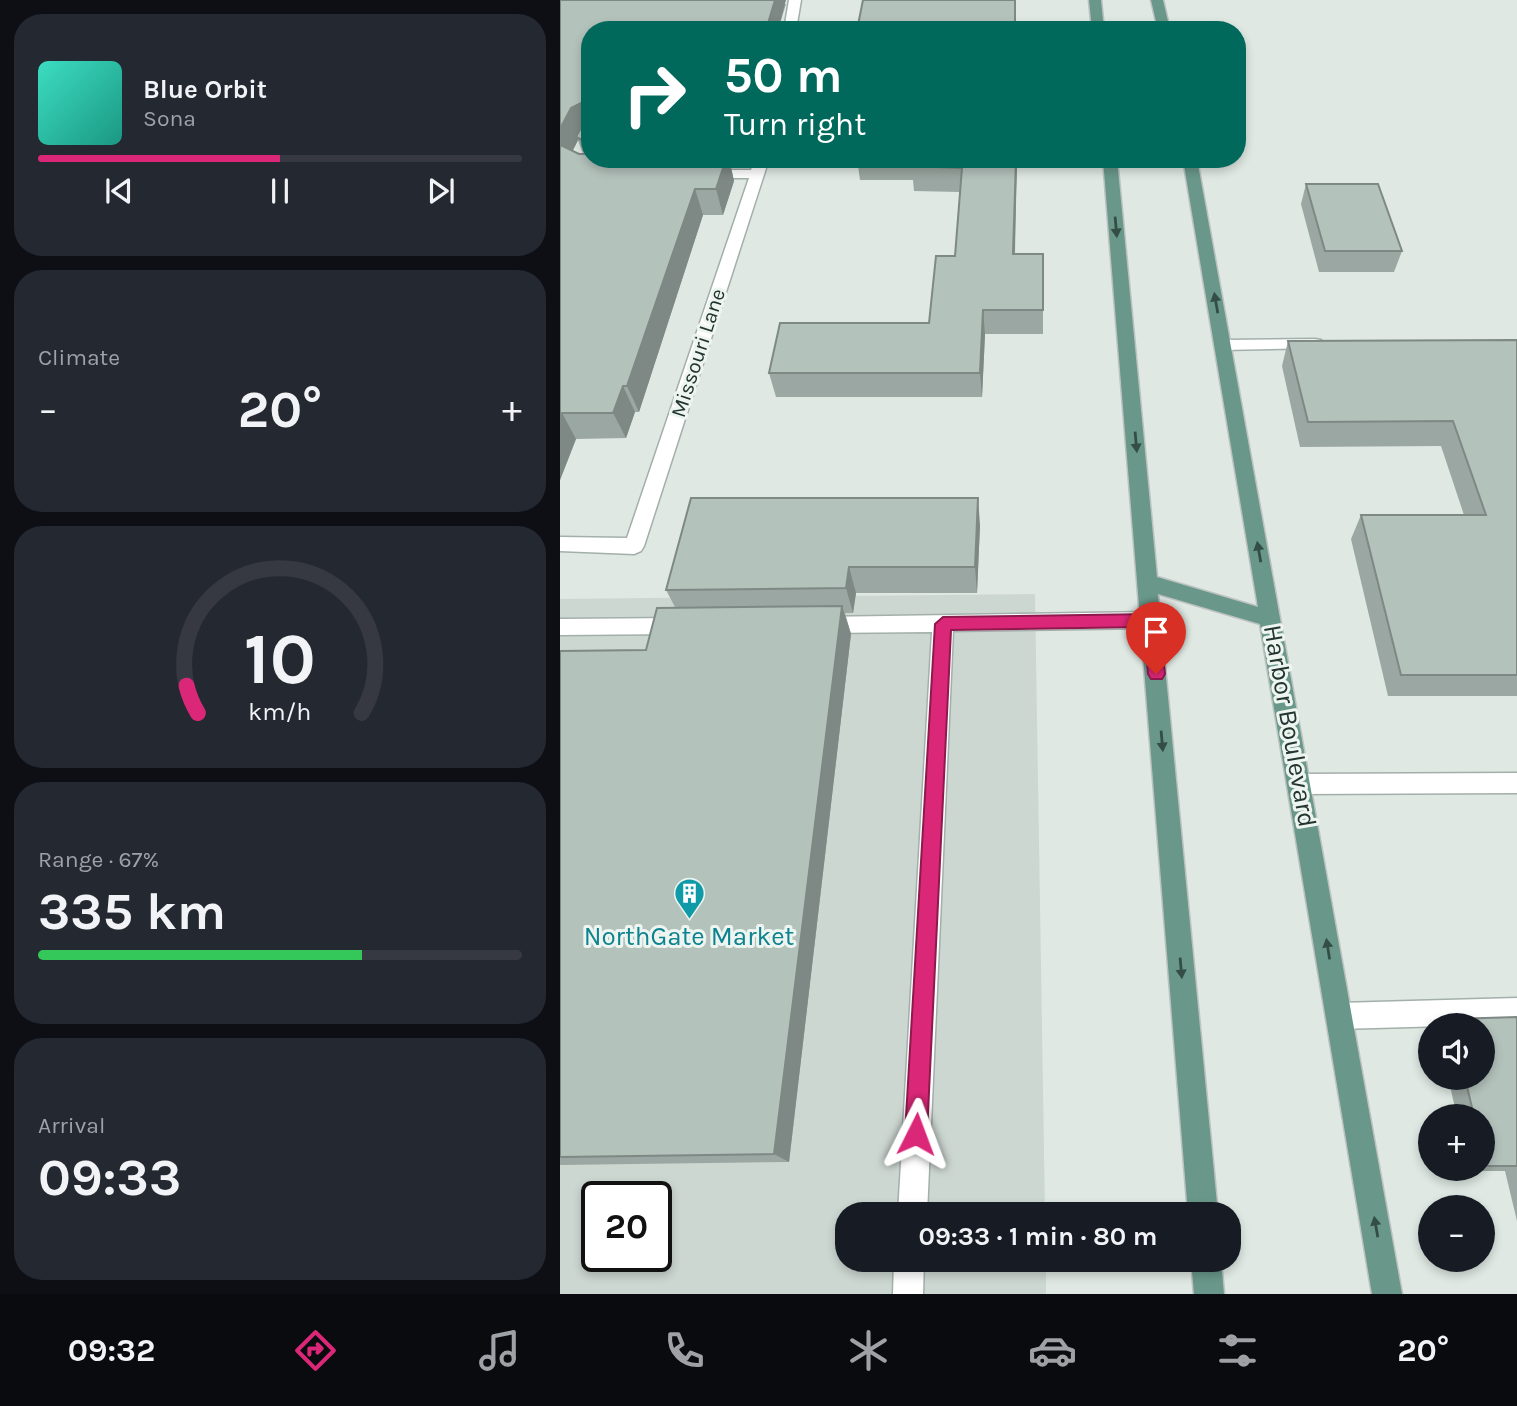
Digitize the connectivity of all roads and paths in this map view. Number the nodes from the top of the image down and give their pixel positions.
1 (795, 0) edge
2 (1095, 0) edge
3 (1157, 0) edge
4 (792, 21) edge
5 (1097, 21) edge
6 (1162, 21) edge
7 (750, 168) edge
8 (760, 168) edge
9 (1111, 168) edge
10 (1192, 168) edge
11 (690, 174) edge
12 (1332, 344) edge
13 (1223, 345) junction
14 (560, 544) edge
15 (1149, 583) junction
16 (1271, 619) junction
17 (1152, 620) junction
18 (943, 624) junction
19 (806, 625) edge
20 (697, 626) edge
21 (560, 627) edge
22 (1517, 783) edge
23 (1300, 784) junction
24 (1517, 1012) edge
25 (1339, 1016) junction
26 (913, 1202) edge
27 (1202, 1202) edge
28 (909, 1272) edge
29 (1207, 1272) edge
30 (908, 1294) edge
31 (1209, 1294) edge
32 (1387, 1294) edge

1 - 4 street
2 - 5 main road
3 - 6 main road
7 - 11 street
8 - 14 street, Missouri Lane
9 -> 15 main road
13 -> 10 main road, Harbor Boulevard
12 - 13 street
16 -> 13 main road, Harbor Boulevard
15 - 16 main road
15 - 17 main road
16 - 23 main road, Harbor Boulevard
17 - 18 street
17 -> 27 main road
18 - 19 street
18 - 26 street
20 - 21 street
22 - 23 street
25 -> 23 main road, Harbor Boulevard
24 - 25 street
32 -> 25 main road, Harbor Boulevard
28 - 30 street
29 - 31 main road

